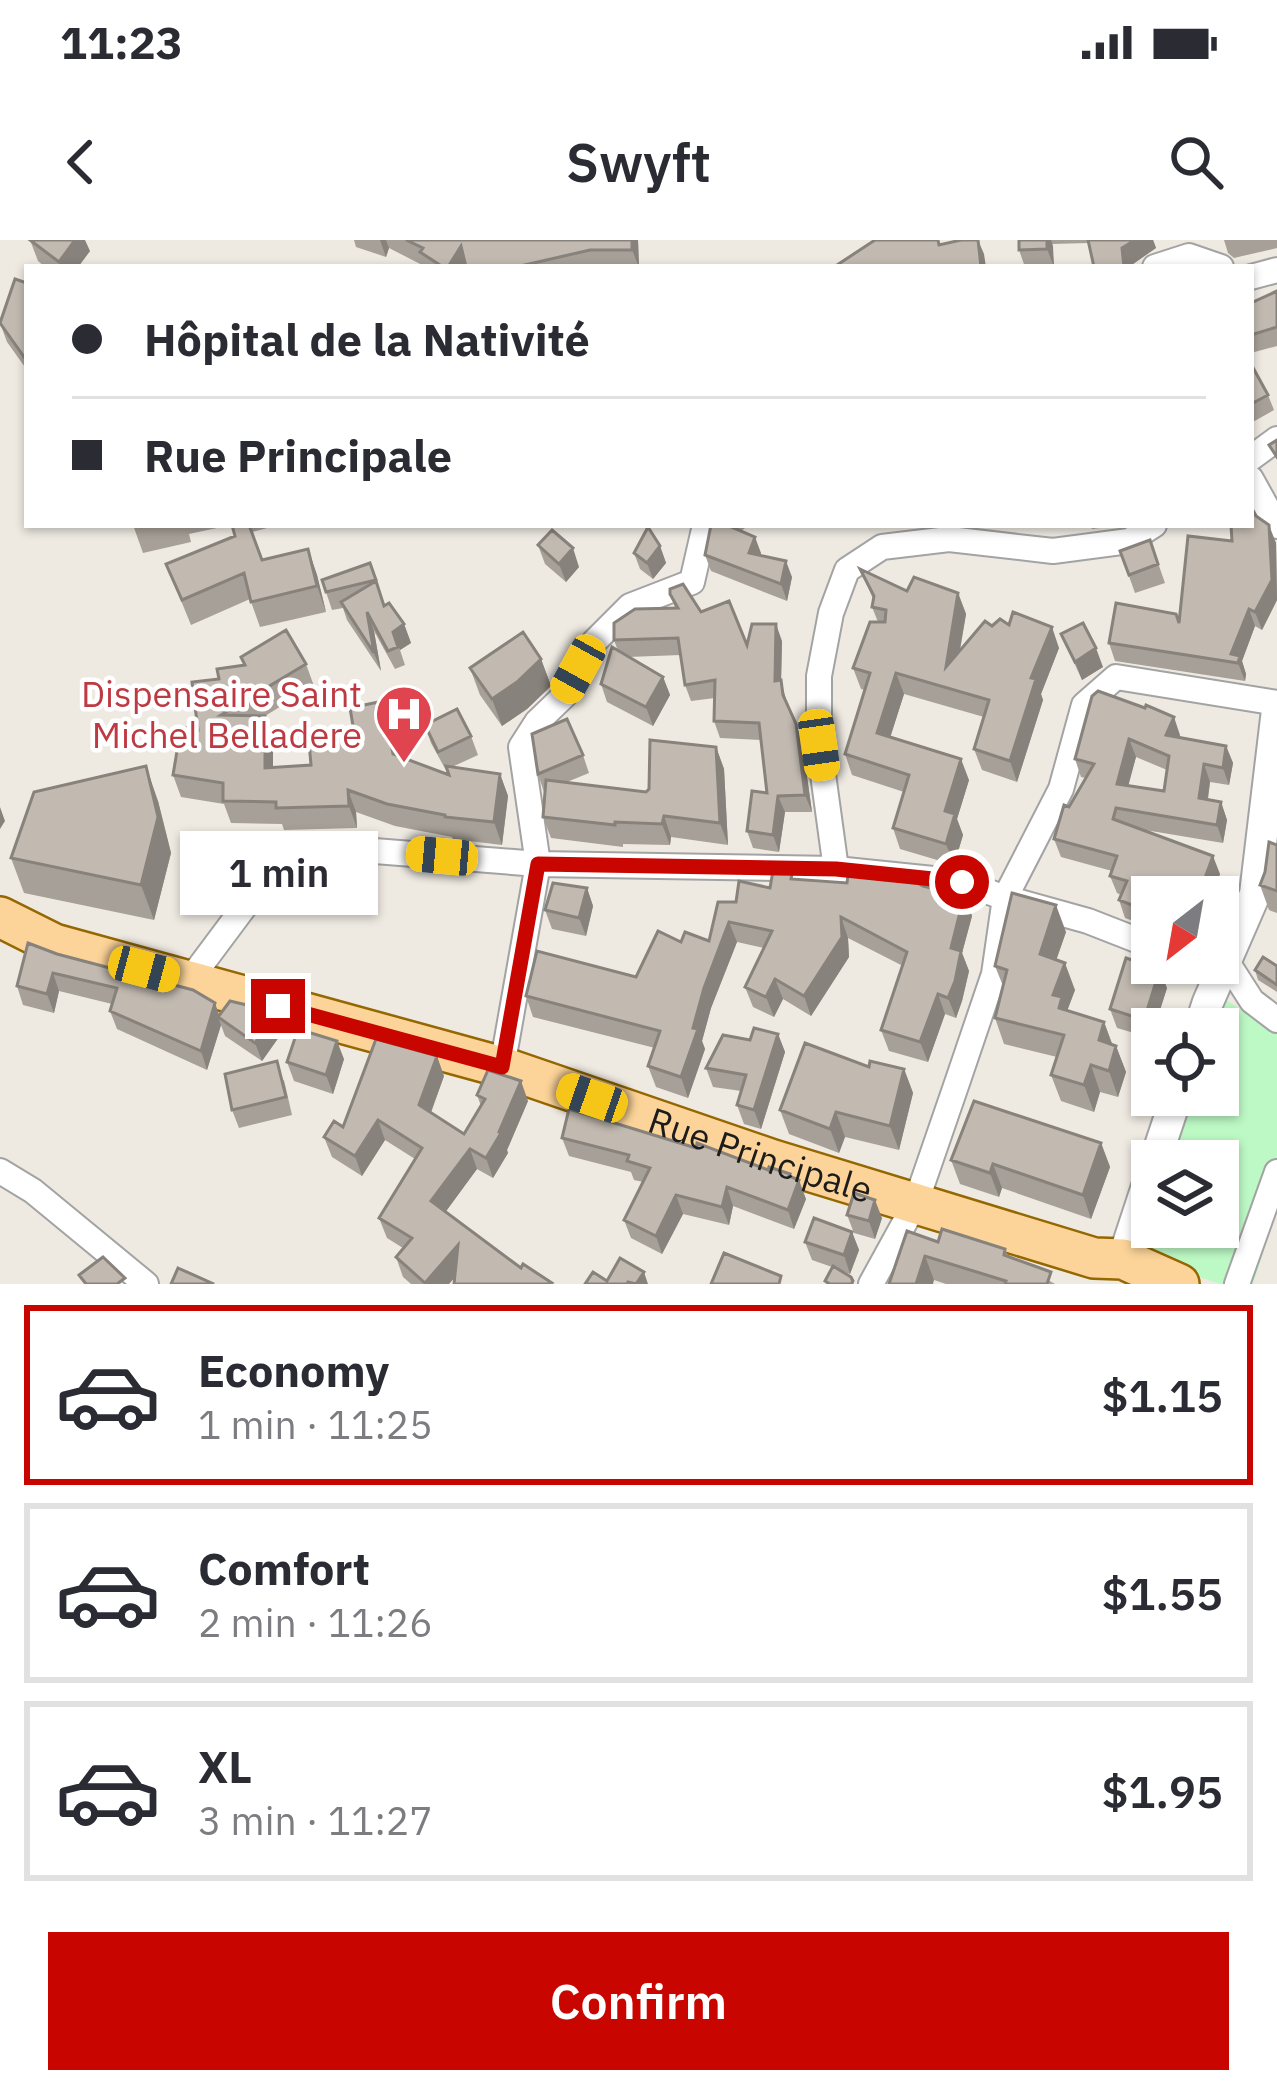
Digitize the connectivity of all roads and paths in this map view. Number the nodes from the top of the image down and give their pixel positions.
1 (1164, 264) edge
2 (1212, 264) edge
3 (1254, 484) edge
4 (1277, 526) edge
5 (704, 528) edge
6 (1150, 528) edge
7 (1277, 707) edge
8 (1274, 774) edge
9 (538, 864) junction
10 (836, 869) junction
11 (1006, 898) junction
12 (0, 917) edge
13 (1239, 927) edge
14 (1131, 938) edge
15 (189, 981) junction
16 (1239, 984) edge
17 (1277, 1020) edge
18 (502, 1067) junction
19 (0, 1171) edge
20 (1277, 1172) edge
21 (916, 1202) junction
22 (1131, 1235) edge
23 (1123, 1259) junction
24 (146, 1284) edge
25 (871, 1284) edge
26 (1179, 1284) edge
27 (1237, 1284) edge

1 - 2 street
3 - 4 street
5 - 9 street
6 - 10 street
7 - 8 street
7 - 11 street
8 - 13 street
9 - 10 street
9 - 15 street
9 - 18 street
10 - 11 street
11 - 14 street
11 - 21 street
12 - 15 main road, Rue Principale
15 - 18 main road, Rue Principale
16 - 17 street
18 - 21 main road, Rue Principale
19 - 24 street
20 - 27 street
21 - 23 main road, Rue Principale
21 - 25 street
22 - 23 street
23 - 26 main road, Rue Principale

